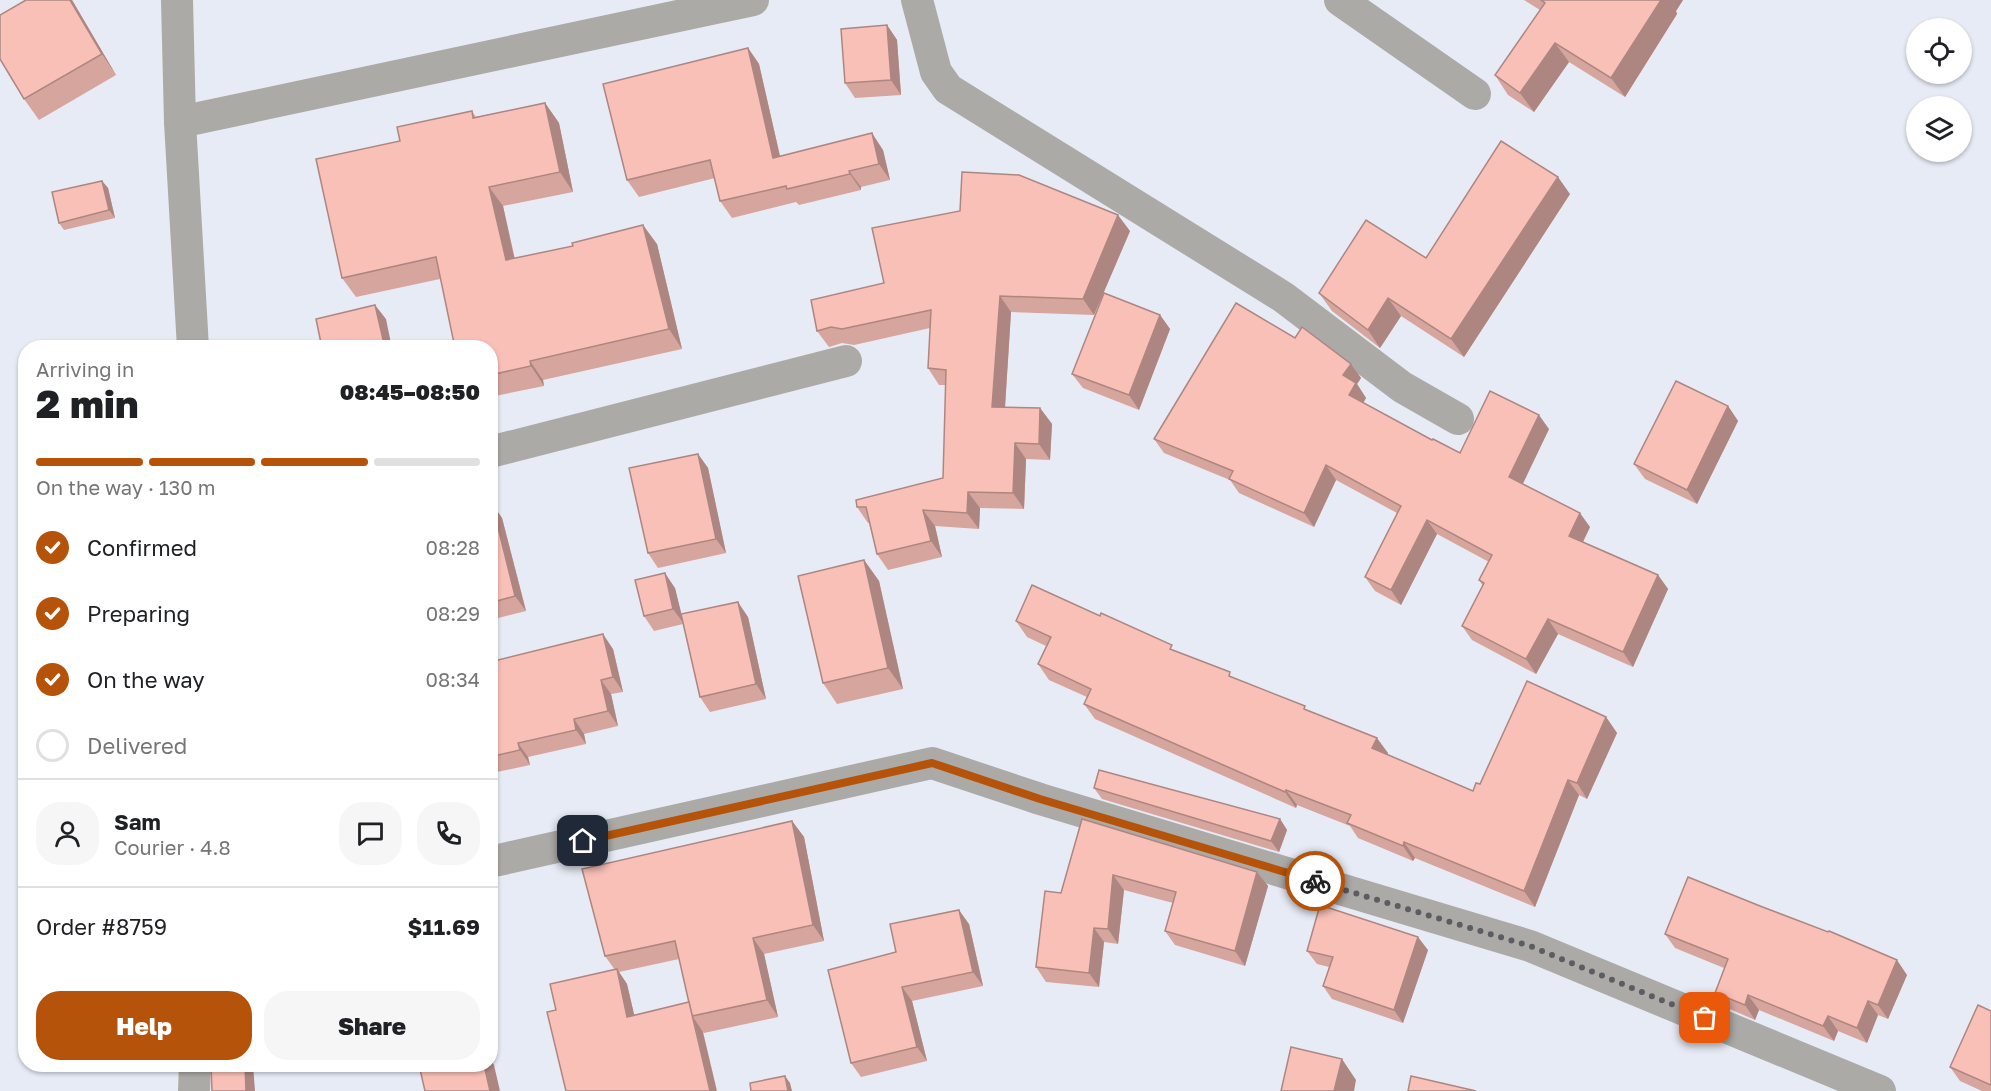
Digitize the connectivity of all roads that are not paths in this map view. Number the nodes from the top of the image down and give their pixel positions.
1 (177, 0) edge
2 (753, 0) edge
3 (917, 0) edge
4 (1340, 0) edge
5 (1475, 94) dead end
6 (180, 122) junction
7 (193, 340) edge
8 (846, 361) dead end
9 (1458, 419) dead end
10 (498, 450) edge
11 (498, 860) edge
12 (195, 1072) edge
13 (194, 1091) edge
14 (1880, 1091) edge

1 - 6 street
2 - 6 street
3 - 9 street
4 - 5 street
6 - 7 street
8 - 10 street
11 - 14 street
12 - 13 street

